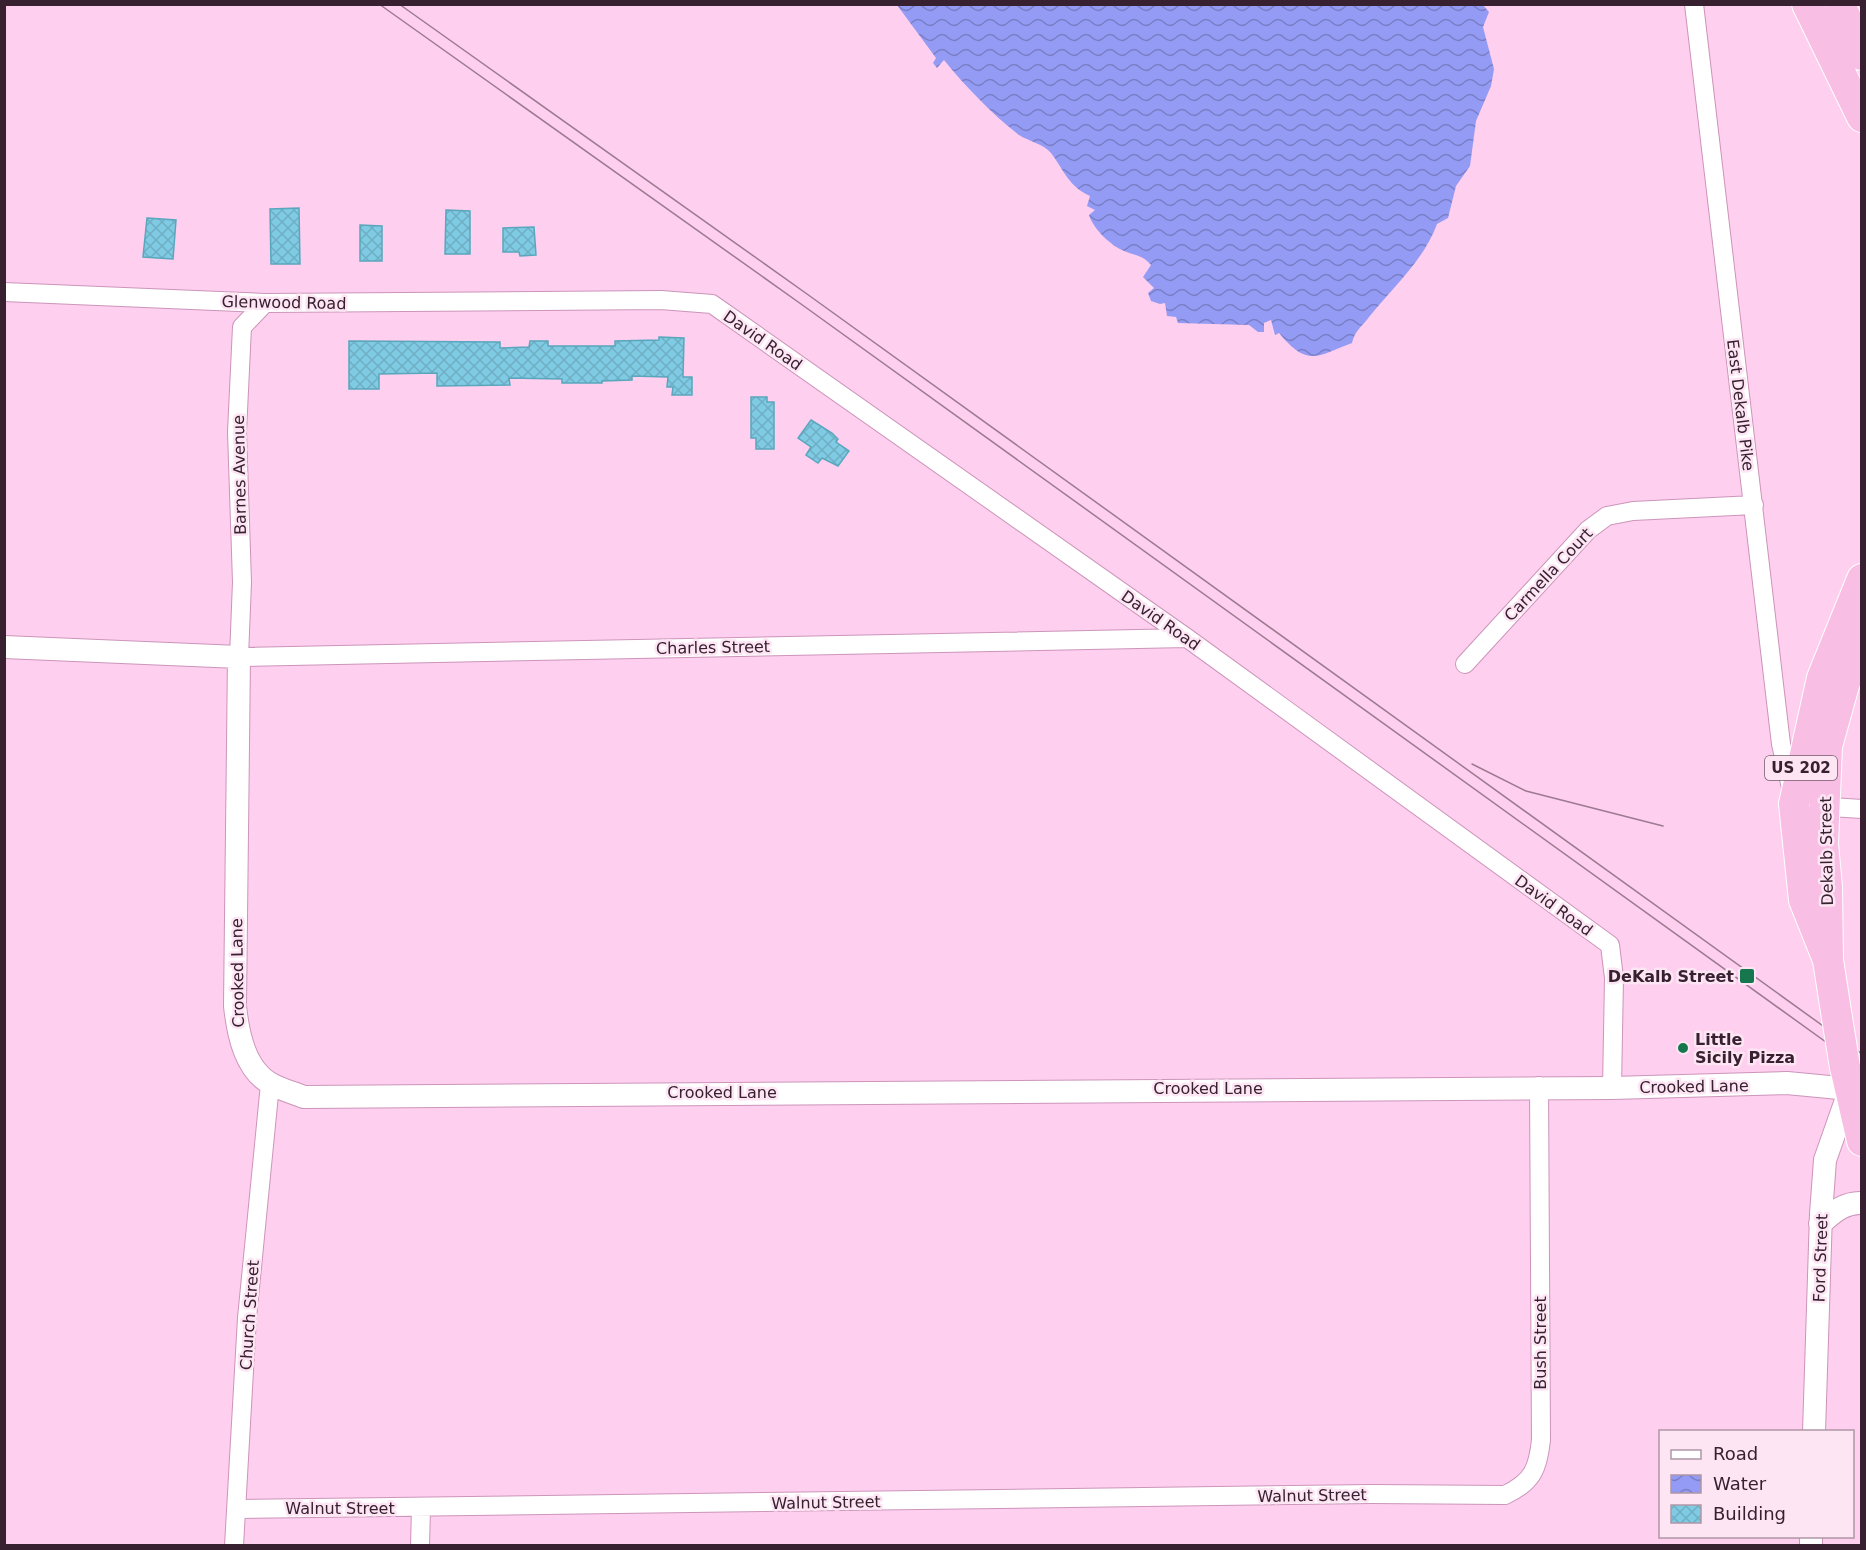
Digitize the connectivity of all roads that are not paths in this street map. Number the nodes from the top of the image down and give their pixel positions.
1 (1694, 4) edge
2 (1807, 4) edge
3 (1840, 4) edge
4 (1862, 55) edge
5 (1862, 117) edge
6 (4, 291) edge
7 (563, 302) joint
8 (266, 303) junction
9 (1754, 505) junction
10 (1862, 579) edge
11 (1187, 638) junction
12 (1862, 639) edge
13 (4, 646) edge
14 (239, 657) junction
15 (1465, 664) dead end
16 (1794, 804) junction
17 (1824, 808) junction
18 (1862, 809) edge
19 (1828, 960) junction
20 (1847, 1078) junction
21 (270, 1084) junction
22 (1539, 1086) junction
23 (1612, 1088) junction
24 (1862, 1142) edge
25 (1862, 1203) edge
26 (1820, 1224) junction
27 (1814, 1430) edge
28 (1416, 1494) joint
29 (421, 1508) junction
30 (236, 1509) junction
31 (234, 1545) edge
32 (420, 1545) edge

1 - 9 street, East Dekalb Pike
2 - 5 highway
3 - 4 highway
6 - 8 street, Glenwood Road
7 - 8 street, Glenwood Road
7 - 11 street, David Road
8 - 14 street, Barnes Avenue
9 - 15 street, Carmella Court
9 - 16 street, East Dekalb Pike
10 - 16 highway, Dekalb Street / US 202
11 - 14 street, Charles Street
11 - 23 street, David Road
12 - 17 highway, Dekalb Street
13 - 14 street
14 - 21 street, Crooked Lane
16 - 17 street
16 - 19 highway, Dekalb Street / US 202
17 - 18 street
17 - 19 highway, Dekalb Street
19 - 20 highway, Dekalb Street / US 202, bridge
20 - 23 street, Crooked Lane
20 - 24 highway, Dekalb Street / US 202
20 - 26 street, Ford Street
21 - 22 street, Crooked Lane
21 - 30 street, Church Street
22 - 23 street, Crooked Lane
22 - 28 street, Bush Street
25 - 26 street
26 - 27 street, Ford Street
28 - 29 street, Walnut Street
29 - 30 street, Walnut Street
29 - 32 street
30 - 31 street, Church Street

